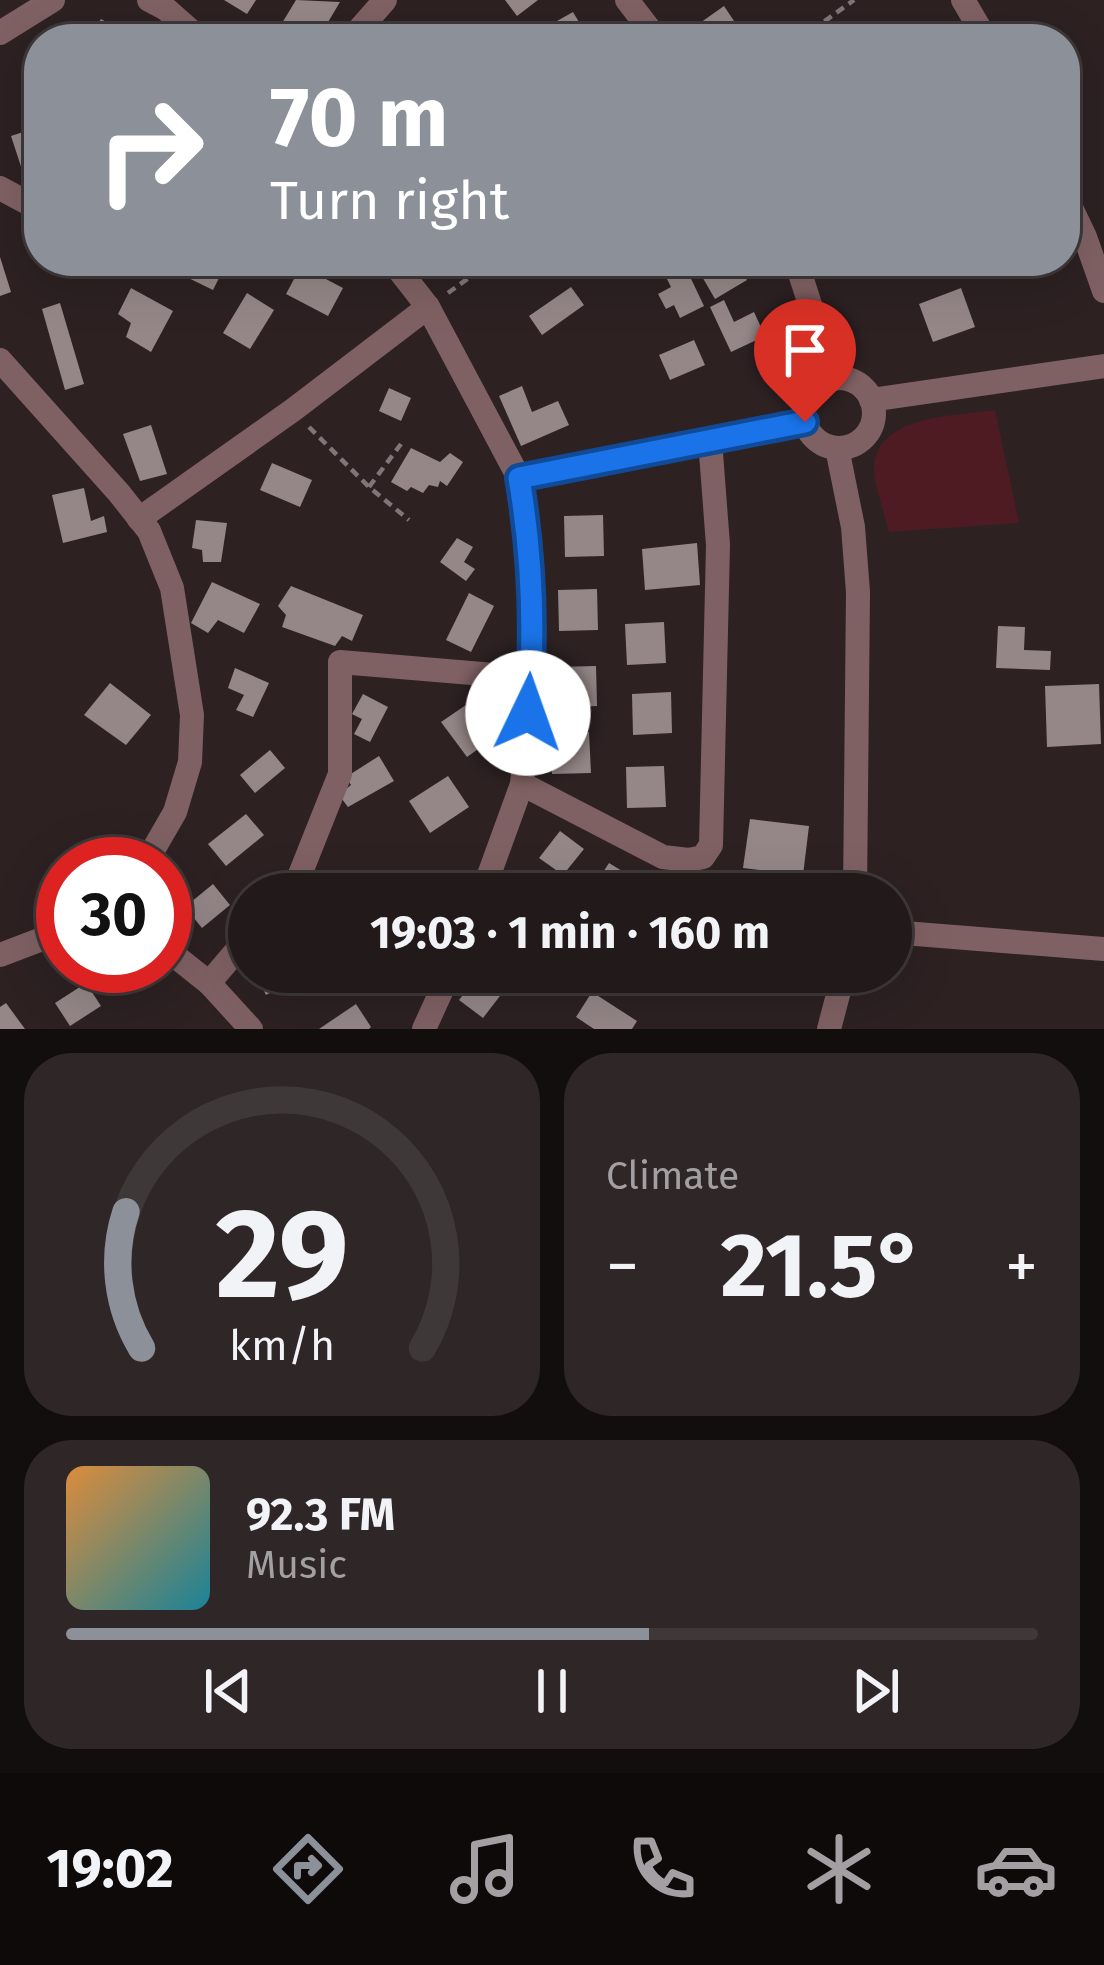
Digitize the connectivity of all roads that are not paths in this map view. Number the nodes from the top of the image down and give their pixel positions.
1 (53, 0) edge
2 (149, 0) edge
3 (385, 0) edge
4 (627, 0) edge
5 (182, 24) edge
6 (364, 24) edge
7 (645, 24) edge
8 (0, 33) edge
9 (1080, 226) edge
10 (404, 276) edge
11 (801, 276) edge
12 (1104, 291) edge
13 (428, 307) junction
14 (0, 360) edge
15 (1104, 366) edge
16 (834, 379) junction
17 (872, 400) junction
18 (805, 422) junction
19 (710, 440) junction
20 (837, 448) junction
21 (519, 478) junction
22 (139, 519) junction
23 (532, 678) junction
24 (522, 784) junction
25 (161, 837) edge
26 (301, 873) edge
27 (490, 873) edge
28 (855, 873) edge
29 (912, 934) edge
30 (36, 942) edge
31 (1104, 949) edge
32 (0, 956) edge
33 (228, 961) edge
34 (192, 969) edge
35 (209, 983) junction
36 (440, 993) edge
37 (838, 993) edge
38 (251, 1029) edge
39 (424, 1029) edge
40 (829, 1029) edge

1 - 8 street
2 - 5 street
3 - 6 street
4 - 7 street
9 - 12 street
10 - 13 street
11 - 16 street
13 - 21 street
13 - 22 street
14 - 22 street
15 - 17 street
16 - 17 street
16 - 18 street
17 - 20 street
18 - 19 street
18 - 20 street
19 - 21 street
19 - 24 street
20 - 28 street
21 - 23 street
22 - 25 street
23 - 24 street
23 - 26 street
24 - 27 street
29 - 31 street
30 - 32 street
33 - 35 street
34 - 35 street
35 - 38 street
36 - 39 street
37 - 40 street

